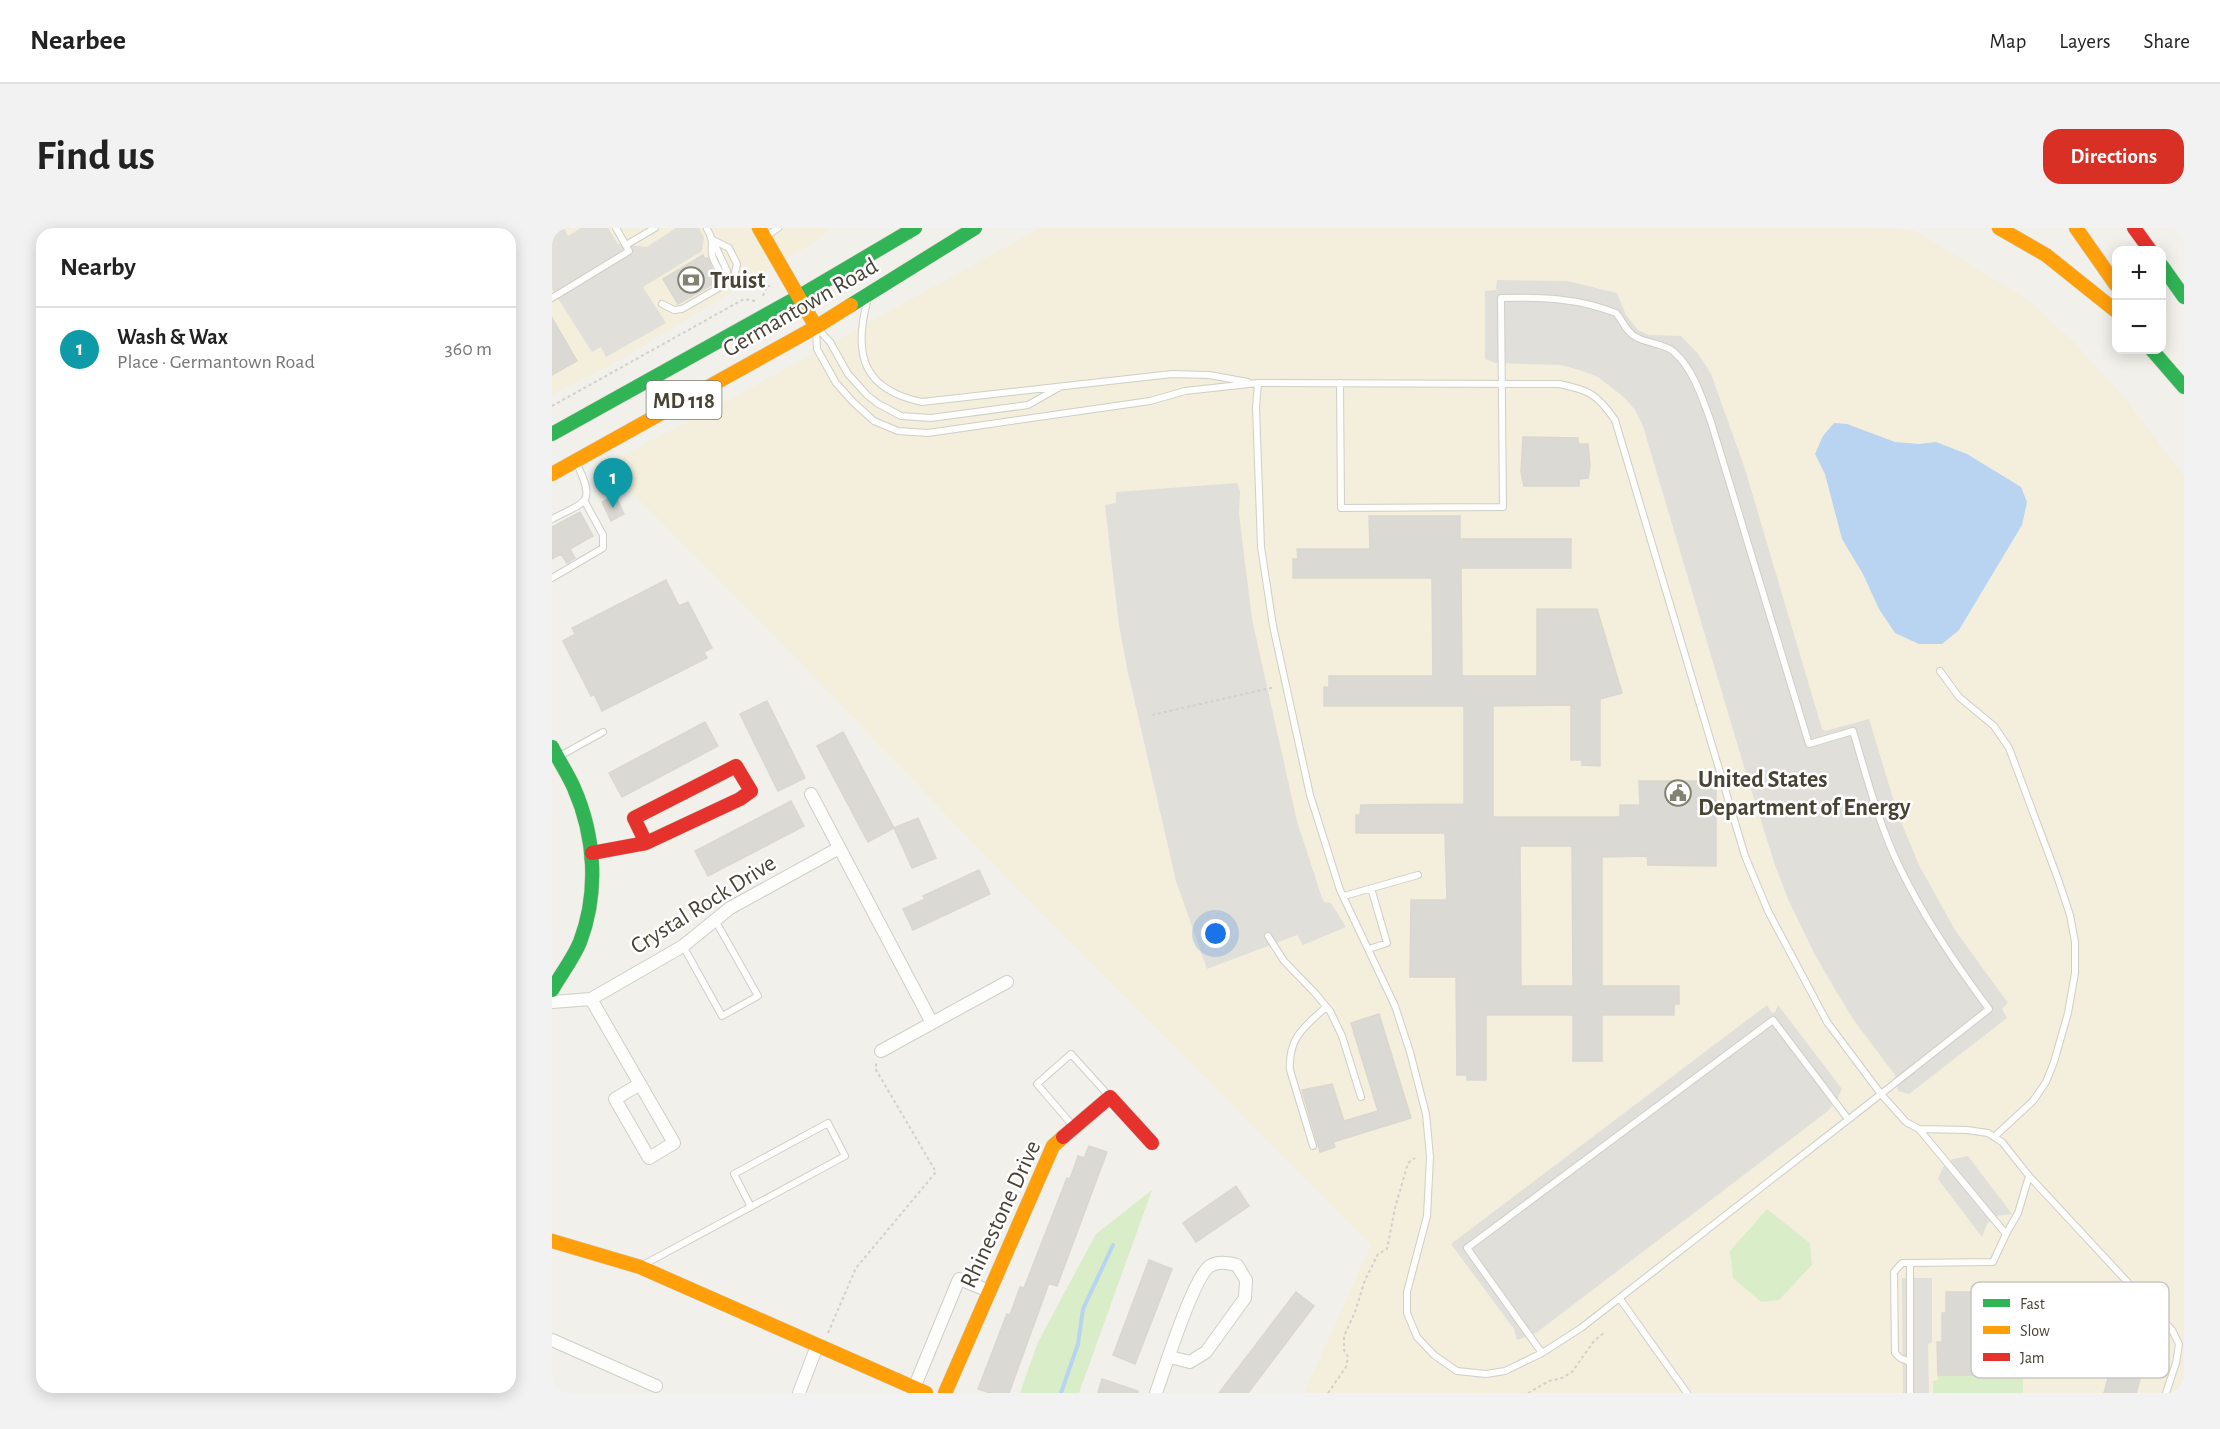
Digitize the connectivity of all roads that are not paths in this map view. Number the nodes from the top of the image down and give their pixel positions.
1 (616, 228) edge
2 (656, 228) edge
3 (778, 228) edge
4 (915, 228) edge
5 (975, 228) edge
6 (2000, 228) edge
7 (2076, 228) edge
8 (2134, 228) edge
9 (707, 229) edge
10 (761, 233) edge
11 (713, 240) junction
12 (626, 245) junction
13 (2147, 246) edge
14 (2166, 272) edge
15 (2112, 279) edge
16 (722, 286) junction
17 (869, 295) junction
18 (798, 297) junction
19 (2184, 297) edge
20 (552, 298) edge
21 (662, 304) dead end
22 (2112, 308) edge
23 (816, 327) junction
24 (2166, 353) edge
25 (2155, 354) edge
26 (2184, 379) edge
27 (1258, 383) junction
28 (1340, 383) junction
29 (1502, 384) junction
30 (1061, 386) junction
31 (2184, 387) edge
32 (552, 434) edge
33 (576, 461) junction
34 (552, 474) edge
35 (585, 502) junction
36 (552, 519) edge
37 (552, 578) edge
38 (1940, 670) dead end
39 (603, 732) dead end
40 (554, 755) edge
41 (811, 794) dead end
42 (646, 843) junction
43 (839, 848) junction
44 (592, 852) junction
45 (1418, 875) dead end
46 (1371, 888) junction
47 (1344, 896) junction
48 (716, 920) junction
49 (1268, 936) dead end
50 (683, 946) junction
51 (1369, 949) junction
52 (1007, 981) dead end
53 (552, 990) edge
54 (591, 999) junction
55 (552, 1002) edge
56 (1326, 1007) junction
57 (932, 1023) junction
58 (881, 1051) road end
59 (640, 1084) junction
60 (1881, 1094) junction
61 (1110, 1097) junction
62 (1361, 1097) dead end
63 (1848, 1119) junction
64 (1074, 1128) junction
65 (1919, 1129) junction
66 (1994, 1137) junction
67 (1152, 1143) dead end
68 (1313, 1146) dead end
69 (2028, 1176) junction
70 (751, 1207) junction
71 (2006, 1234) junction
72 (552, 1241) edge
73 (1910, 1263) junction
74 (640, 1267) junction
75 (2127, 1282) edge
76 (989, 1291) junction
77 (1620, 1299) junction
78 (2169, 1327) edge
79 (552, 1340) edge
80 (820, 1347) junction
81 (1542, 1353) junction
82 (1170, 1357) junction
83 (1910, 1362) junction
84 (656, 1386) dead end
85 (920, 1390) edge
86 (799, 1393) edge
87 (945, 1393) edge
88 (1156, 1393) edge
89 (1687, 1393) edge
90 (1910, 1393) edge
91 (2166, 1393) edge

1 - 12 lane
2 - 12 lane
3 - 10 lane
4 - 18 main road, Germantown Road / MD 118
5 - 17 main road, Germantown Road / MD 118
6 - 22 main road
7 - 15 main road
8 - 13 main road
9 - 11 lane
10 - 18 main road
11 - 16 lane
11 - 16 lane
12 - 20 lane
14 - 19 main road
16 - 21 lane
17 - 23 main road, Germantown Road / MD 118
17 - 30 lane
18 - 23 main road
18 - 32 main road, Germantown Road / MD 118
23 - 27 lane
23 - 30 lane
23 - 33 main road, Germantown Road / MD 118
24 - 26 main road
25 - 31 main road
27 - 28 lane
27 - 30 lane
27 - 47 lane
28 - 29 lane
28 - 29 lane
29 - 60 lane
29 - 60 lane
33 - 34 main road, Germantown Road / MD 118
33 - 35 lane
35 - 36 lane
35 - 37 lane
38 - 66 lane
39 - 40 lane
40 - 44 main road
41 - 43 street
42 - 42 main road
42 - 44 main road
43 - 48 street, Crystal Rock Drive
43 - 57 street
44 - 53 main road
45 - 46 lane
46 - 47 lane
46 - 51 lane
47 - 51 lane
48 - 50 street, Crystal Rock Drive
48 - 50 lane
49 - 56 lane
50 - 54 street, Crystal Rock Drive
51 - 81 lane
52 - 57 street
54 - 55 street, Crystal Rock Drive
54 - 59 street
56 - 62 lane
56 - 68 lane
57 - 58 street
59 - 59 street
60 - 63 lane
60 - 65 lane
61 - 64 main road, Rhinestone Drive
61 - 64 lane
61 - 67 main road
63 - 77 lane
63 - 81 lane
64 - 76 main road, Rhinestone Drive
65 - 66 lane
65 - 71 lane
66 - 69 lane
69 - 71 lane
69 - 75 lane
70 - 70 lane
70 - 74 lane
71 - 73 lane
72 - 74 main road
73 - 83 lane
73 - 83 lane
74 - 80 main road
76 - 85 street
76 - 87 main road, Rhinestone Drive
77 - 81 lane
77 - 89 lane
78 - 91 lane
79 - 84 street
80 - 85 main road
80 - 86 street
82 - 82 street
82 - 88 street
83 - 90 lane

